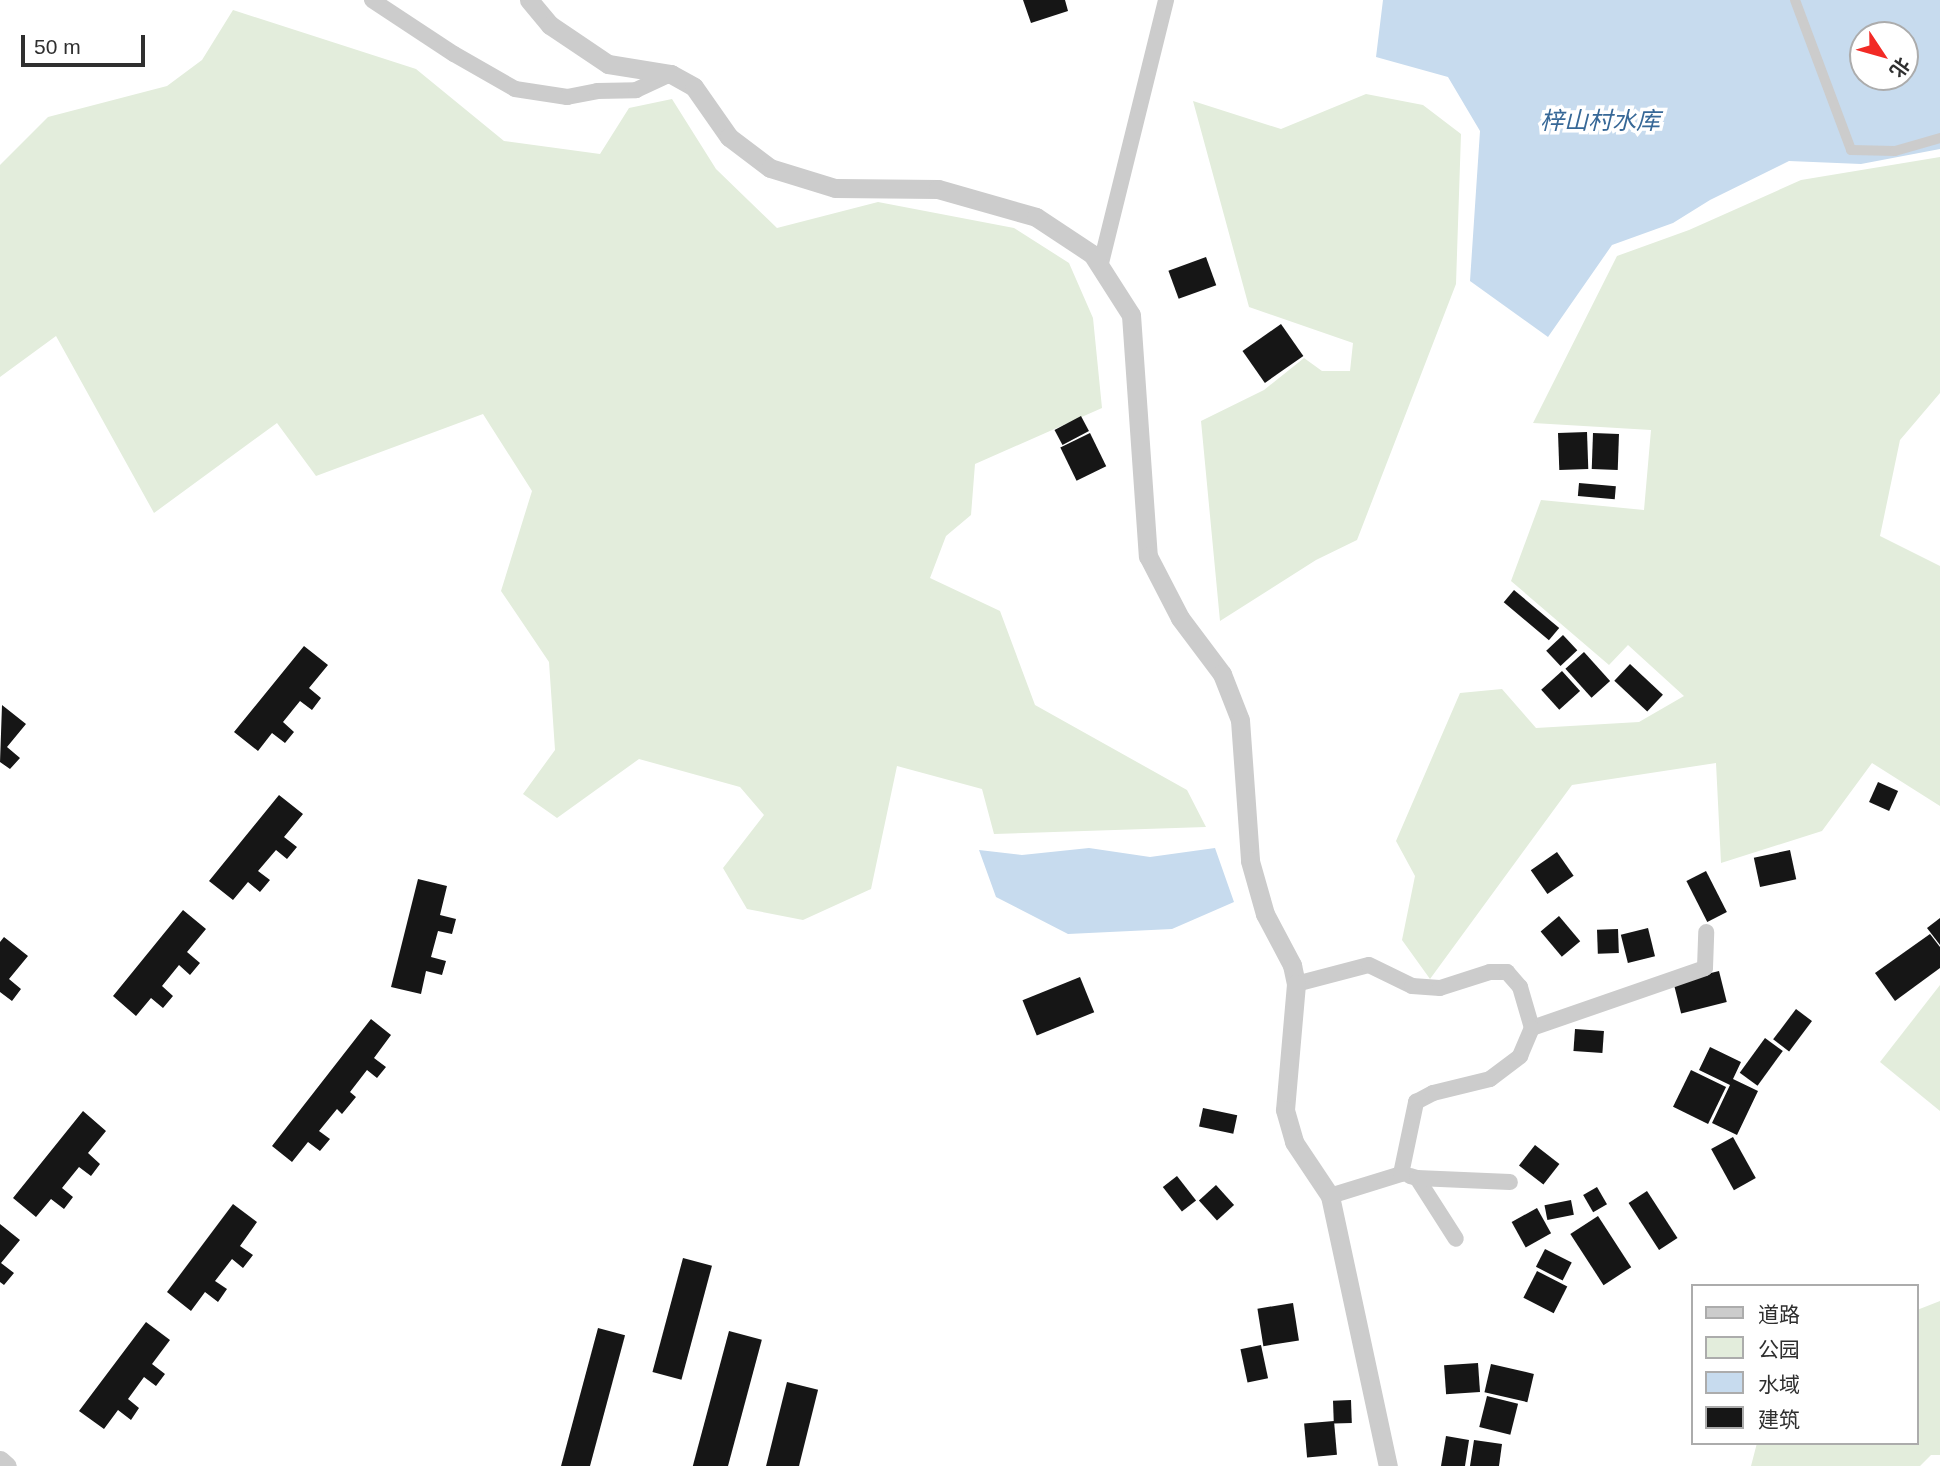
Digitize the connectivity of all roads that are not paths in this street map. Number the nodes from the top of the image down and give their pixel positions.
1 (372, 0) edge
2 (529, 0) edge
3 (1166, 0) edge
4 (1796, 0) edge
5 (671, 74) junction
6 (1940, 138) edge
7 (1100, 267) junction
8 (1706, 932) dead end
9 (1296, 984) junction
10 (1532, 1028) junction
11 (1401, 1174) junction
12 (1417, 1178) junction
13 (1510, 1182) dead end
14 (1329, 1196) junction
15 (1456, 1239) dead end
16 (0, 1460) edge
17 (7, 1466) edge
18 (1388, 1466) edge

1 - 5 street
2 - 5 street
3 - 7 street
4 - 6 street
5 - 7 street
7 - 9 street
8 - 10 street
9 - 10 street
9 - 14 street
10 - 11 street
11 - 12 street
11 - 14 street
12 - 13 street
12 - 15 street
14 - 18 street
16 - 17 street

